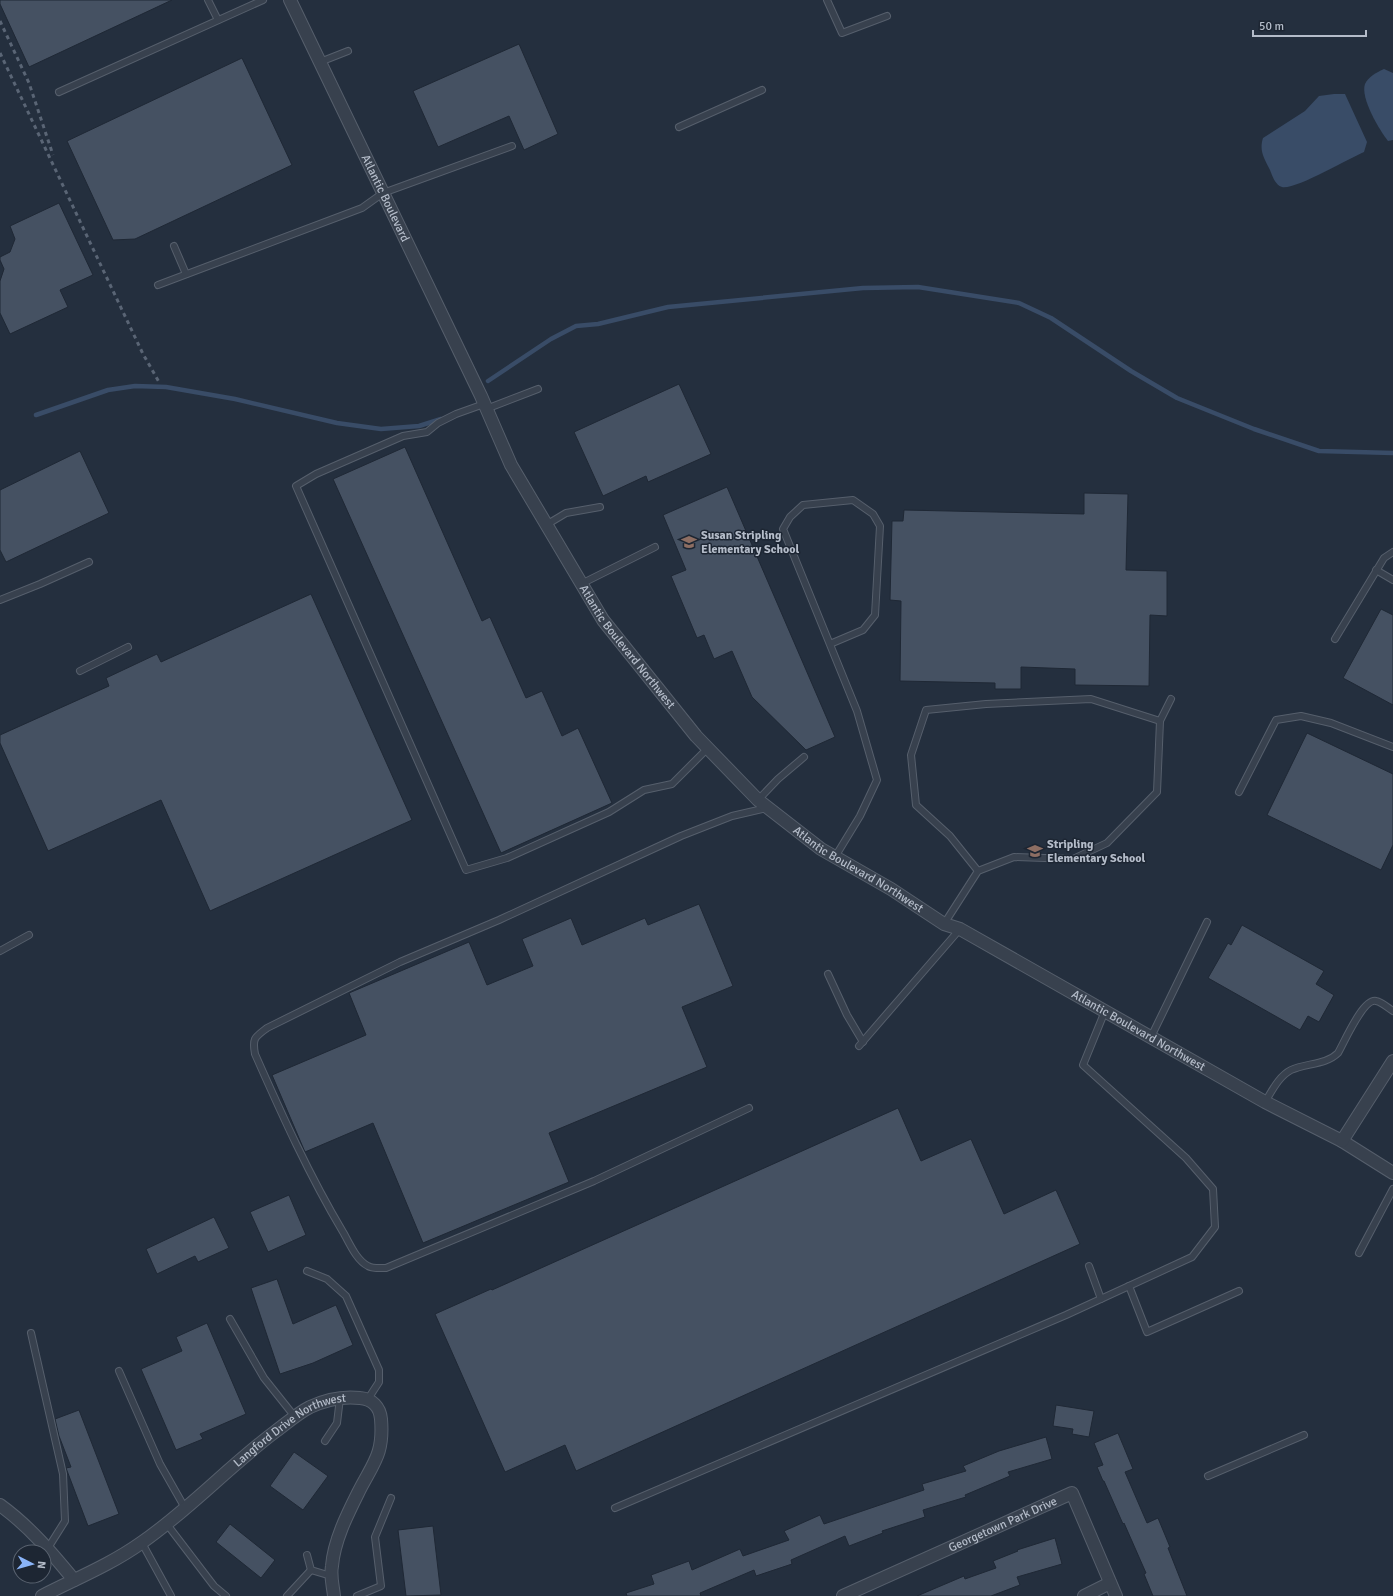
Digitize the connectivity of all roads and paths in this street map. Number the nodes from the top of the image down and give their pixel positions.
1 (208, 0) edge
2 (263, 0) edge
3 (290, 0) edge
4 (827, 0) edge
5 (887, 16) dead end
6 (218, 20) junction
7 (348, 51) dead end
8 (320, 62) junction
9 (762, 90) dead end
10 (59, 92) dead end
11 (679, 126) dead end
12 (512, 146) dead end
13 (383, 193) junction
14 (174, 246) dead end
15 (186, 274) junction
16 (158, 285) dead end
17 (538, 389) dead end
18 (484, 403) junction
19 (600, 507) dead end
20 (546, 525) junction
21 (655, 547) dead end
22 (1393, 552) edge
23 (89, 562) dead end
24 (1376, 570) junction
25 (1393, 580) edge
26 (581, 584) junction
27 (0, 600) edge
28 (1335, 639) dead end
29 (830, 644) junction
30 (128, 647) dead end
31 (80, 671) dead end
32 (1171, 699) dead end
33 (1160, 721) junction
34 (708, 748) junction
35 (1393, 748) edge
36 (804, 757) dead end
37 (1239, 792) dead end
38 (762, 804) junction
39 (835, 857) junction
40 (978, 871) junction
41 (1207, 922) dead end
42 (944, 924) junction
43 (960, 929) junction
44 (29, 936) dead end
45 (0, 951) edge
46 (828, 974) dead end
47 (1105, 1011) junction
48 (1393, 1011) edge
49 (1151, 1037) junction
50 (1393, 1061) edge
51 (1265, 1102) junction
52 (749, 1108) dead end
53 (1342, 1141) junction
54 (1393, 1173) edge
55 (1393, 1189) edge
56 (1359, 1253) dead end
57 (1089, 1266) dead end
58 (307, 1270) dead end
59 (1129, 1286) junction
60 (1239, 1291) dead end
61 (1100, 1299) junction
62 (230, 1319) dead end
63 (31, 1333) dead end
64 (119, 1371) dead end
65 (340, 1398) junction
66 (368, 1399) junction
67 (295, 1417) junction
68 (1304, 1435) dead end
69 (325, 1441) dead end
70 (1208, 1476) dead end
71 (391, 1498) dead end
72 (0, 1505) edge
73 (186, 1508) junction
74 (615, 1508) dead end
75 (166, 1523) junction
76 (142, 1543) junction
77 (44, 1544) edge
78 (50, 1544) edge
79 (52, 1553) edge
80 (307, 1555) dead end
81 (311, 1570) junction
82 (332, 1576) junction
83 (74, 1580) junction
84 (1110, 1583) junction
85 (42, 1596) edge
86 (171, 1596) edge
87 (226, 1596) edge
88 (287, 1596) edge
89 (334, 1596) edge
90 (357, 1596) edge
91 (843, 1596) edge
92 (1084, 1596) edge
93 (1116, 1596) edge

1 - 6 lane
2 - 6 lane
3 - 8 street, Atlantic Boulevard
4 - 5 lane
6 - 10 lane
7 - 8 lane
8 - 13 street, Atlantic Boulevard
9 - 11 lane
12 - 13 lane
13 - 15 lane
13 - 18 street, Atlantic Boulevard
14 - 15 lane
15 - 16 lane
17 - 18 lane
18 - 20 street, Atlantic Boulevard Northwest
18 - 34 lane
19 - 20 lane
20 - 26 street, Atlantic Boulevard Northwest
21 - 26 lane
22 - 24 lane
23 - 27 lane
24 - 25 lane
24 - 28 lane
26 - 34 street, Atlantic Boulevard Northwest
29 - 29 lane
29 - 39 lane
30 - 31 lane
32 - 33 lane
33 - 40 lane
33 - 40 lane
34 - 38 street, Atlantic Boulevard Northwest
35 - 37 lane
36 - 38 lane
38 - 39 street, Atlantic Boulevard Northwest
38 - 52 lane
39 - 42 street, Atlantic Boulevard Northwest
40 - 42 lane
41 - 49 lane
42 - 43 street, Atlantic Boulevard Northwest
43 - 46 lane
43 - 47 street, Atlantic Boulevard Northwest
44 - 45 lane
47 - 49 street, Atlantic Boulevard Northwest
47 - 59 lane
48 - 51 lane
49 - 51 street, Atlantic Boulevard Northwest
50 - 53 street
51 - 53 street, Atlantic Boulevard Northwest
53 - 54 street, Atlantic Boulevard Northwest
55 - 56 lane
57 - 61 lane
58 - 66 lane
59 - 60 lane
59 - 61 lane
61 - 74 lane
62 - 67 lane
63 - 78 lane
64 - 73 lane
65 - 66 street, Langford Drive Northwest
65 - 67 street, Langford Drive Northwest
65 - 69 lane
66 - 82 street, Langford Drive Northwest
67 - 73 street, Langford Drive Northwest
68 - 70 lane
71 - 90 lane
72 - 77 street
73 - 75 street, Langford Drive Northwest
75 - 76 street, Langford Drive Northwest
75 - 87 lane
76 - 83 street, Langford Drive Northwest
76 - 86 lane
79 - 83 street
80 - 81 lane
81 - 82 lane
81 - 88 lane
82 - 89 street, Langford Drive Northwest
83 - 85 street, Langford Drive Northwest
84 - 91 street, Georgetown Park Drive
84 - 92 street
84 - 93 street, Georgetown Park Drive

